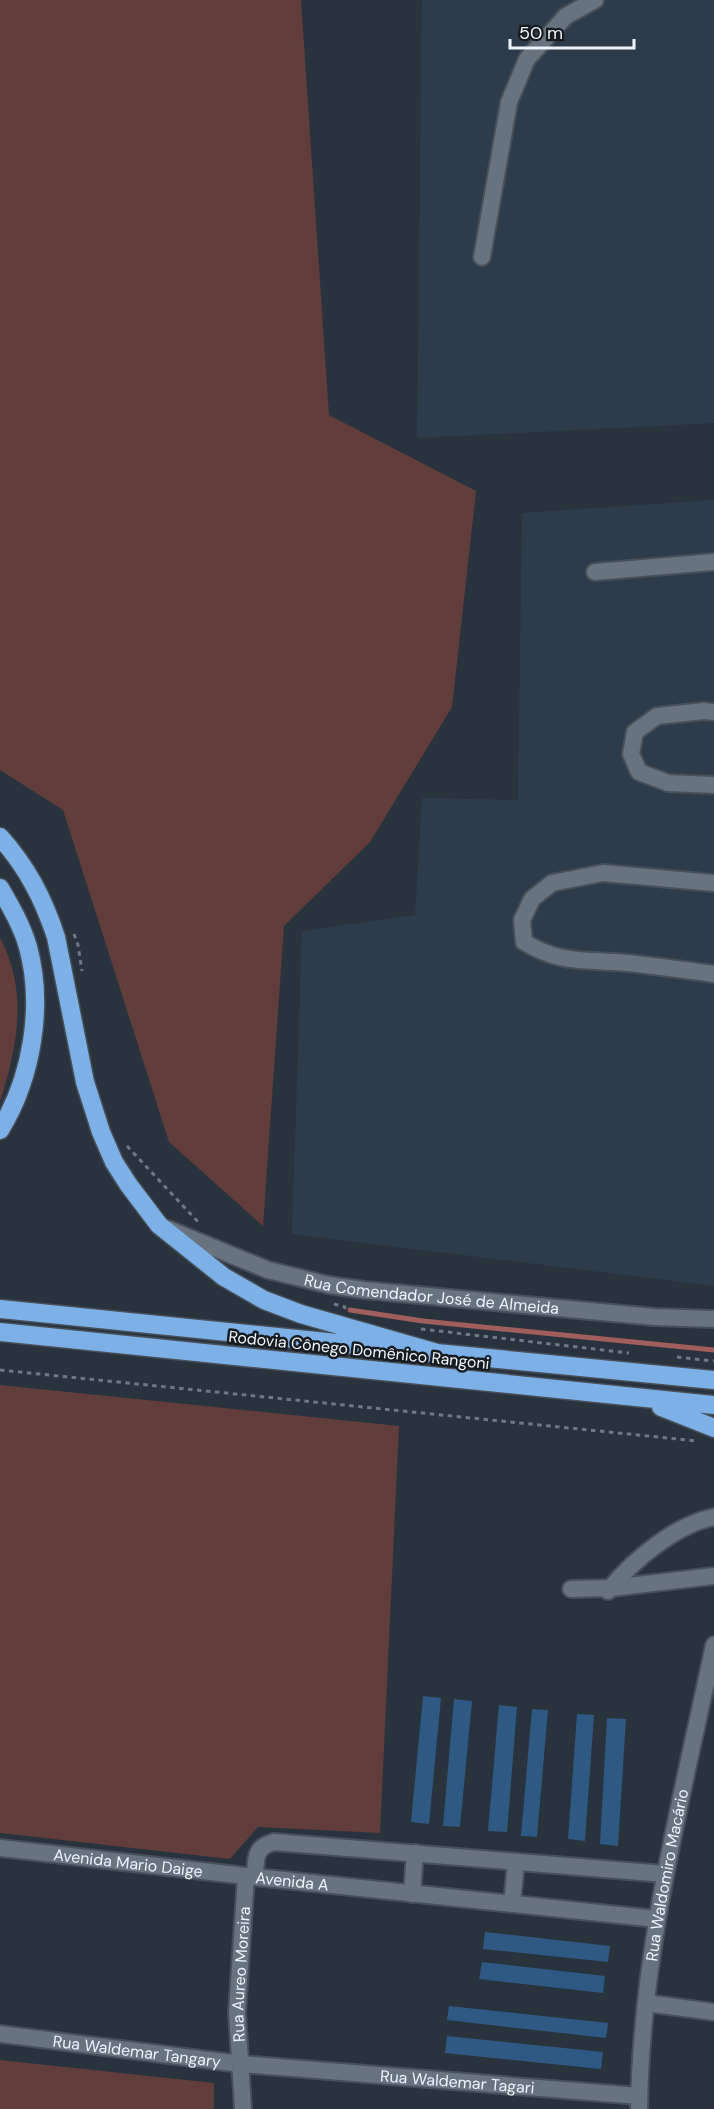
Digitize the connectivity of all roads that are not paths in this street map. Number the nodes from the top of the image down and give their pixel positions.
1 (595, 0) edge
2 (482, 257) dead end
3 (714, 562) edge
4 (595, 572) dead end
5 (714, 712) edge
6 (714, 785) edge
7 (0, 837) edge
8 (714, 884) edge
9 (0, 888) edge
10 (714, 974) edge
11 (0, 1130) edge
12 (159, 1225) junction
13 (0, 1308) edge
14 (714, 1319) edge
15 (0, 1332) edge
16 (437, 1353) junction
17 (714, 1380) edge
18 (634, 1397) junction
19 (714, 1405) edge
20 (711, 1435) edge
21 (714, 1517) edge
22 (714, 1576) edge
23 (571, 1589) dead end
24 (607, 1592) junction
25 (714, 1645) edge
26 (0, 1848) edge
27 (415, 1853) junction
28 (516, 1862) junction
29 (665, 1874) junction
30 (251, 1876) junction
31 (412, 1893) junction
32 (512, 1904) junction
33 (657, 1919) junction
34 (646, 2003) junction
35 (714, 2012) edge
36 (0, 2034) edge
37 (241, 2064) junction
38 (275, 2066) joint
39 (639, 2103) edge
40 (243, 2109) edge

1 - 2 street
3 - 4 street
5 - 6 street
7 - 12 highway
8 - 10 street
9 - 11 highway
12 - 14 street, Rua Comendador José de Almeida
12 - 16 highway
13 - 16 highway, Rodovia Cônego Domênico Rangoni
15 - 18 highway, Rodovia Cônego Domênico Rangoni
16 - 17 highway, Rodovia Cônego Domênico Rangoni
18 - 19 highway, Rodovia Cônego Domênico Rangoni
18 - 20 highway
21 - 24 street
22 - 24 street
23 - 24 street
25 - 29 street, Rua Waldomiro Macário
26 - 30 street, Avenida Mario Daige
27 - 28 street, Avenida A
27 - 30 street, Avenida A
27 - 31 street
28 - 29 street, Avenida A
28 - 32 street
29 - 33 street, Rua Waldomiro Macário
30 - 31 street, Avenida A
30 - 37 street, Rua Aureo Moreira
31 - 32 street, Avenida A
32 - 33 street, Avenida A
33 - 34 street, Rua Waldomiro Macário
34 - 35 street
34 - 39 street, Rua Waldomiro Macário
36 - 37 street, Rua Waldemar Tangary
37 - 38 street, Rua Waldemar Tangary
37 - 40 street, Rua Aureo Moreira
38 - 39 street, Rua Waldemar Tagari

